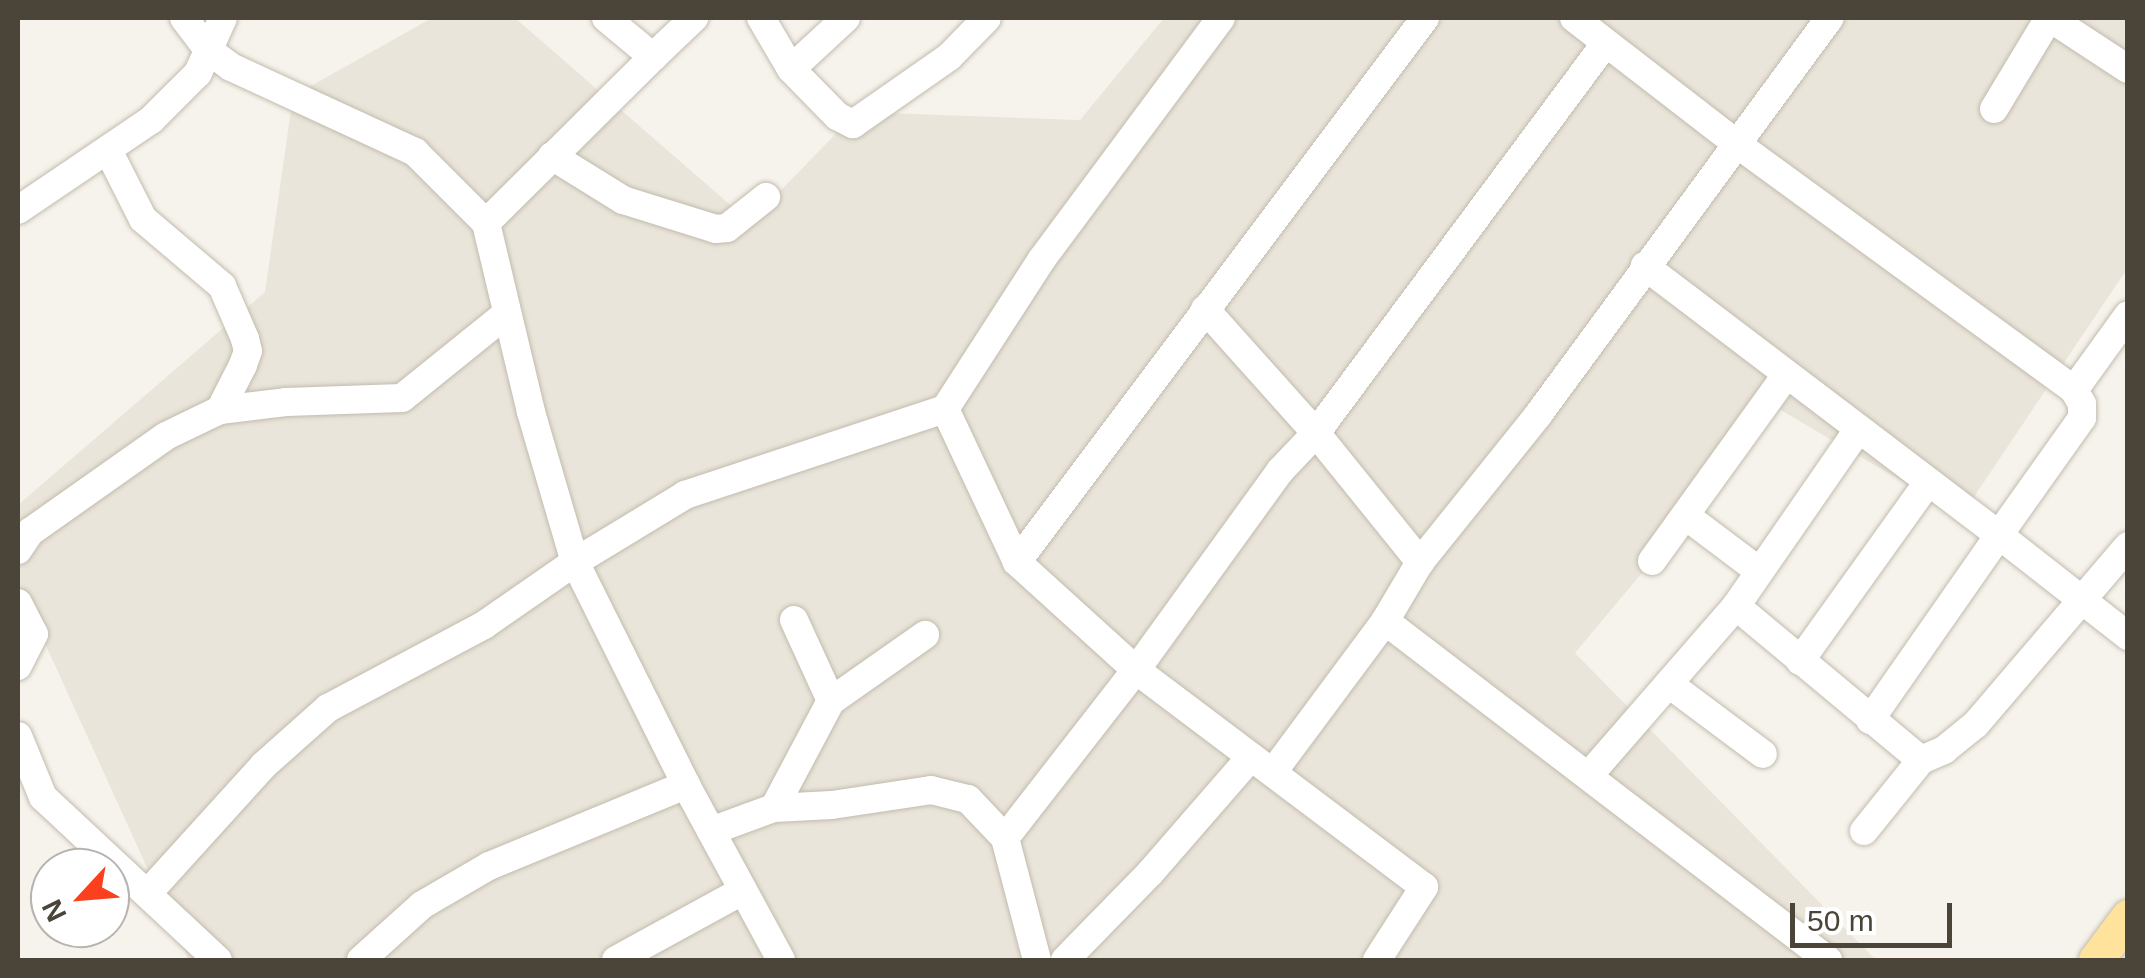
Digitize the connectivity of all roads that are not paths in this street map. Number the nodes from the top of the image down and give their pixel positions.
1 (184, 18) edge
2 (222, 18) edge
3 (606, 18) edge
4 (694, 18) edge
5 (761, 18) edge
6 (846, 18) edge
7 (987, 18) edge
8 (1221, 18) edge
9 (1424, 18) edge
10 (1574, 18) edge
11 (1828, 18) edge
12 (2050, 18) edge
13 (1606, 42) junction
14 (208, 49) junction
15 (653, 57) junction
16 (791, 69) junction
17 (2128, 69) edge
18 (1994, 109) dead end
19 (1737, 144) junction
20 (108, 152) junction
21 (552, 156) junction
22 (766, 197) dead end
23 (18, 210) edge
24 (486, 223) junction
25 (1644, 266) junction
26 (1205, 309) junction
27 (506, 314) junction
28 (2128, 315) edge
29 (1786, 375) junction
30 (2074, 390) junction
31 (945, 409) junction
32 (220, 410) junction
33 (1858, 430) junction
34 (1316, 433) junction
35 (1928, 482) junction
36 (1686, 516) junction
37 (2000, 535) junction
38 (2128, 546) edge
39 (18, 550) edge
40 (1652, 561) dead end
41 (575, 562) junction
42 (1018, 562) junction
43 (1420, 562) junction
44 (1759, 571) junction
45 (2080, 599) junction
46 (18, 603) edge
47 (1736, 606) junction
48 (794, 620) dead end
49 (1384, 621) junction
50 (925, 635) dead end
51 (2128, 636) edge
52 (1800, 661) junction
53 (18, 666) edge
54 (1136, 670) junction
55 (1669, 684) junction
56 (832, 701) junction
57 (1870, 720) junction
58 (18, 736) edge
59 (1762, 754) dead end
60 (1921, 760) junction
61 (1262, 765) junction
62 (1590, 774) junction
63 (686, 785) junction
64 (774, 808) junction
65 (711, 830) junction
66 (1864, 831) dead end
67 (1006, 838) junction
68 (742, 891) junction
69 (147, 894) junction
70 (2128, 917) edge
71 (218, 960) edge
72 (361, 960) edge
73 (616, 960) edge
74 (781, 960) edge
75 (1037, 960) edge
76 (1065, 960) edge
77 (1377, 960) edge
78 (1828, 960) edge
79 (2096, 960) edge

1 - 14 street
2 - 14 street
3 - 15 street
4 - 15 street
5 - 16 street
6 - 16 street
7 - 16 street
8 - 31 street
9 - 26 street
10 - 13 street
11 - 19 street
12 - 17 street
12 - 18 street
13 - 19 street
13 - 34 street
14 - 20 street
14 - 24 street
15 - 21 street
19 - 25 street
19 - 30 street
20 - 23 street
20 - 32 street
21 - 22 street
21 - 24 street
24 - 27 street
25 - 29 street
25 - 43 street
26 - 34 street
26 - 42 street
27 - 32 street
27 - 41 street
28 - 30 street
29 - 33 street
29 - 36 street
30 - 37 street
31 - 41 street
31 - 42 street
32 - 39 street
33 - 35 street
33 - 44 street
34 - 43 street
34 - 54 street
35 - 37 street
35 - 52 street
36 - 40 street
36 - 44 street
37 - 45 street
37 - 57 street
38 - 45 street
41 - 63 street
41 - 69 street
42 - 54 street
43 - 49 street
44 - 47 street
45 - 51 street
45 - 60 street
46 - 53 street
47 - 52 street
47 - 55 street
48 - 56 street
49 - 61 street
49 - 62 street
50 - 56 street
52 - 57 street
54 - 61 street
54 - 67 street
55 - 59 street
55 - 62 street
56 - 64 street
57 - 60 street
58 - 69 street
60 - 66 street
61 - 76 street
61 - 77 street
62 - 78 street
63 - 65 street
63 - 72 street
64 - 65 street
64 - 67 street
65 - 68 street
67 - 75 street
68 - 73 street
68 - 74 street
69 - 71 street
70 - 79 main road

